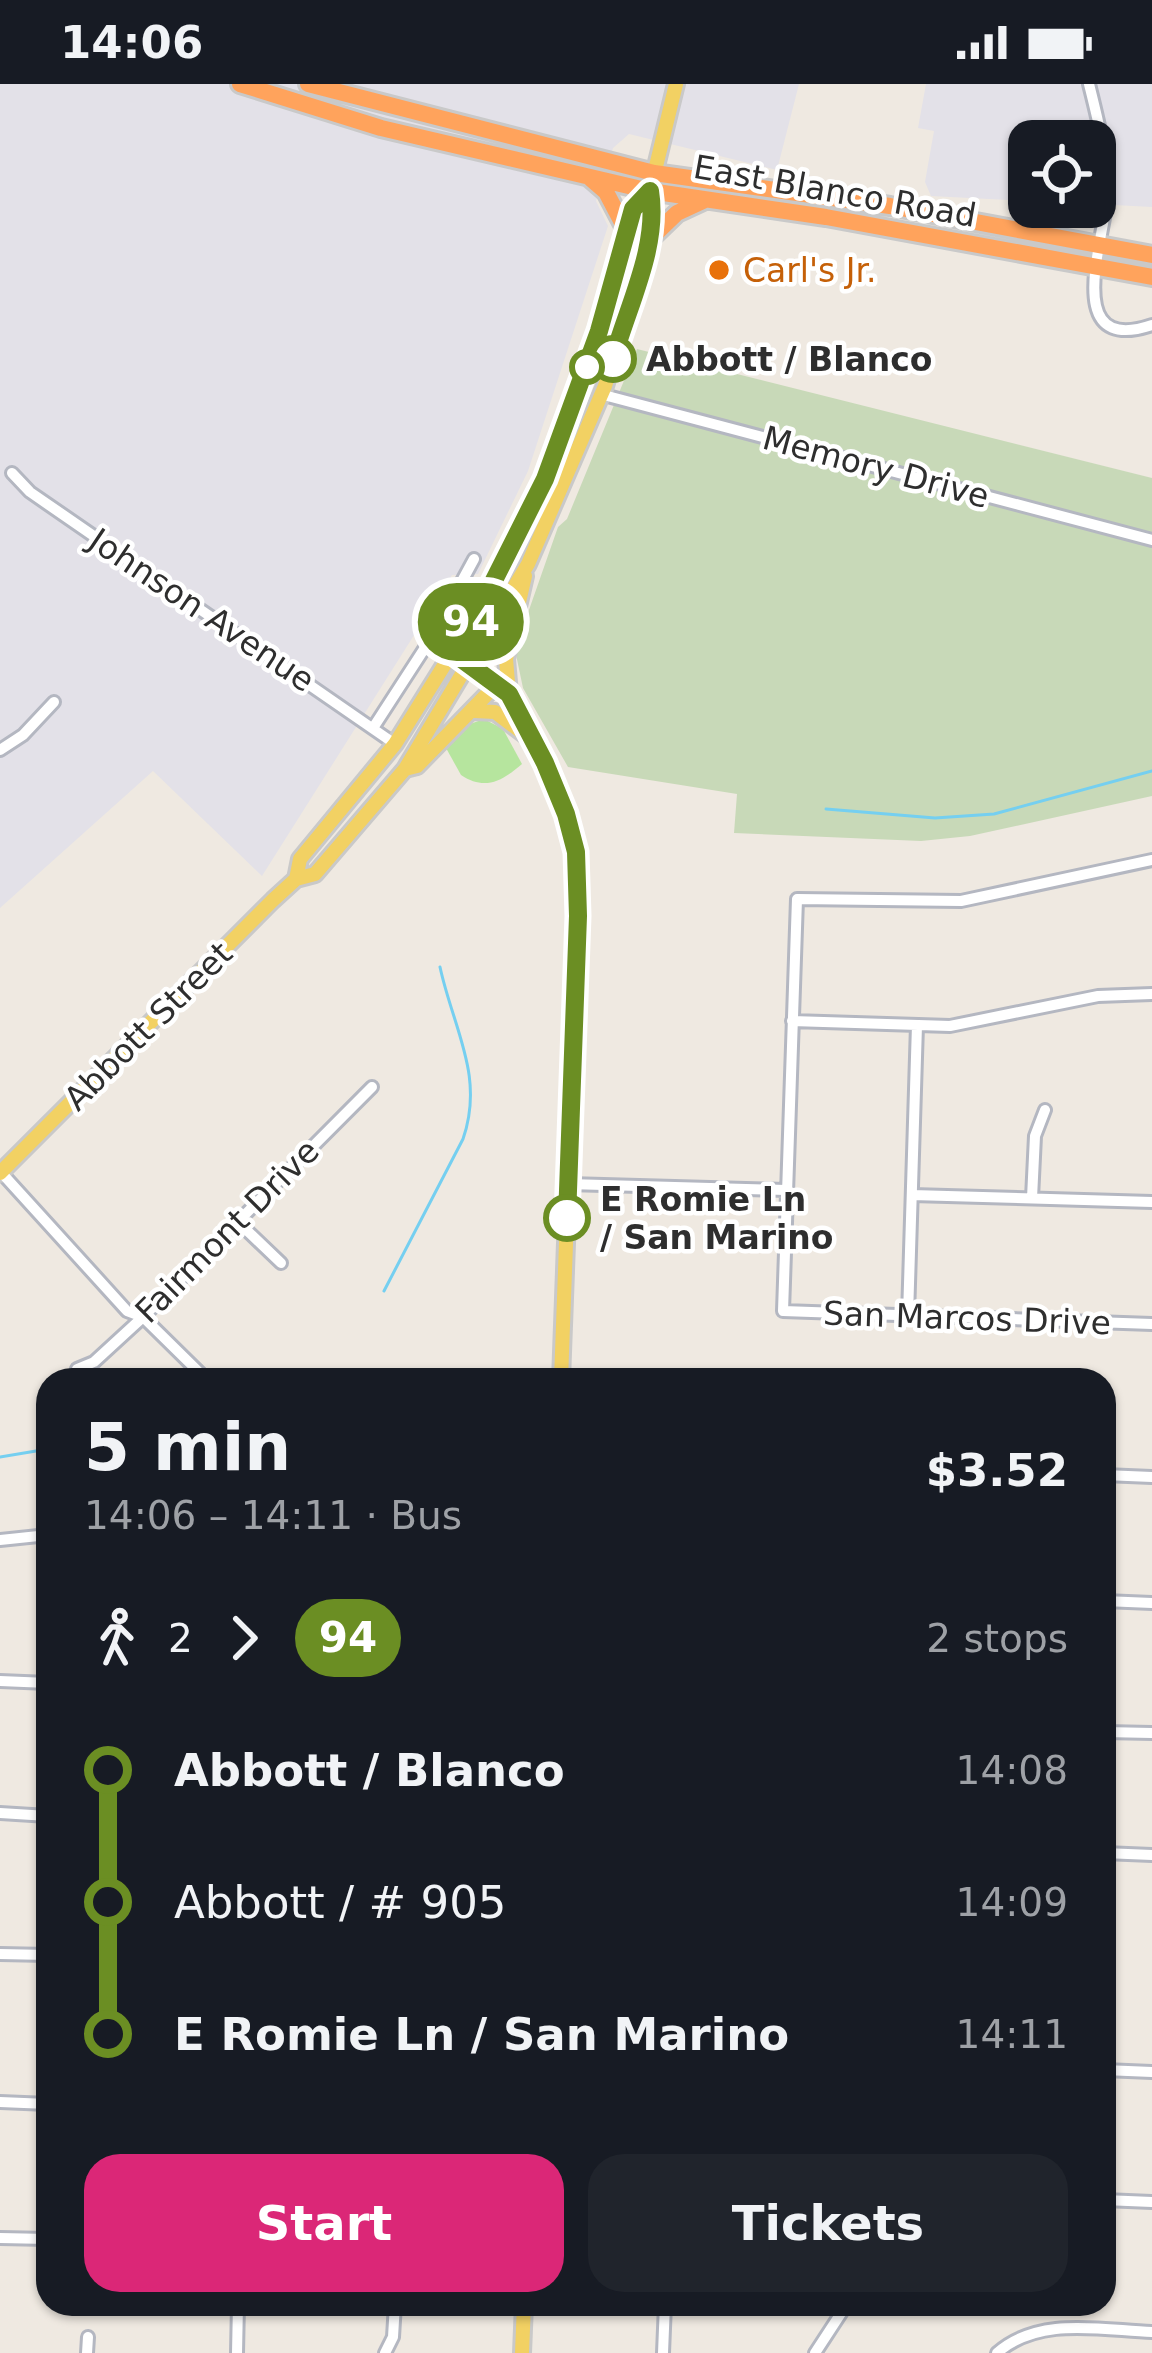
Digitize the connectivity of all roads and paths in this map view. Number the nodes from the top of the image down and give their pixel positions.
1 (239, 84) edge
2 (308, 84) edge
3 (676, 84) edge
4 (1089, 84) edge
5 (591, 178) junction
6 (652, 182) junction
7 (705, 200) junction
8 (627, 232) junction
9 (650, 240) junction
10 (1100, 245) junction
11 (1152, 255) edge
12 (1095, 266) junction
13 (1152, 277) edge
14 (1152, 325) edge
15 (600, 394) junction
16 (12, 473) dead end
17 (1152, 540) edge
18 (474, 560) dead end
19 (528, 564) junction
20 (452, 652) junction
21 (468, 663) junction
22 (503, 689) junction
23 (55, 702) dead end
24 (475, 711) junction
25 (374, 728) junction
26 (535, 742) junction
27 (395, 744) junction
28 (0, 750) edge
29 (405, 770) junction
30 (1152, 860) edge
31 (296, 879) junction
32 (1152, 994) edge
33 (792, 1021) junction
34 (917, 1025) junction
35 (372, 1087) dead end
36 (1045, 1110) dead end
37 (0, 1172) edge
38 (568, 1184) junction
39 (785, 1190) junction
40 (912, 1195) junction
41 (1033, 1198) junction
42 (1152, 1202) edge
43 (236, 1220) junction
44 (281, 1263) dead end
45 (908, 1316) junction
46 (143, 1317) junction
47 (1152, 1324) edge
48 (79, 1368) edge
49 (195, 1368) edge
50 (561, 1368) edge
51 (1116, 1476) edge
52 (1152, 1477) edge
53 (36, 1536) edge
54 (0, 1540) edge
55 (1116, 1602) edge
56 (1152, 1603) edge
57 (0, 1682) edge
58 (36, 1683) edge
59 (1116, 1732) edge
60 (1152, 1733) edge
61 (0, 1813) edge
62 (36, 1815) edge
63 (1116, 1854) edge
64 (1152, 1855) edge
65 (0, 1954) edge
66 (36, 1955) edge
67 (1116, 2070) edge
68 (1152, 2072) edge
69 (0, 2102) edge
70 (36, 2104) edge
71 (1116, 2200) edge
72 (1152, 2202) edge
73 (0, 2237) edge
74 (36, 2238) edge
75 (238, 2316) edge
76 (394, 2316) edge
77 (524, 2316) edge
78 (665, 2316) edge
79 (839, 2316) edge
80 (1152, 2332) edge
81 (88, 2336) dead end
82 (87, 2353) edge
83 (236, 2353) edge
84 (385, 2353) edge
85 (522, 2353) edge
86 (663, 2353) edge
87 (815, 2353) edge
88 (997, 2353) edge

1 - 5 highway
2 - 6 highway
3 - 6 main road, Abbott Street
4 - 10 street
5 - 6 highway
5 - 8 highway
6 - 7 highway, East Blanco Road
6 - 8 main road, Abbott Street
6 - 9 main road, Abbott Street
6 - 10 highway, East Blanco Road
7 - 9 highway
7 - 12 highway, East Blanco Road
8 - 20 main road, Abbott Street
9 - 15 main road, Abbott Street
10 - 11 highway, East Blanco Road
10 - 12 street
12 - 13 highway, East Blanco Road
12 - 14 street
15 - 17 street, Memory Drive
15 - 19 main road, Abbott Street
16 - 25 street, Johnson Avenue
18 - 25 street
19 - 21 main road, Abbott Street
19 - 22 main road
20 - 21 main road
20 - 27 main road, Abbott Street
21 - 22 main road
21 - 29 main road, Abbott Street
22 - 24 main road
22 - 26 main road
23 - 28 street
24 - 26 main road
24 - 29 main road
25 - 27 street, Johnson Avenue
26 - 38 main road
27 - 31 main road, Abbott Street
29 - 31 main road, Abbott Street
30 - 33 street
31 - 37 main road, Abbott Street
32 - 34 street
33 - 34 street
33 - 39 street
34 - 40 street
35 - 43 street, Fairmont Drive
36 - 41 street
37 - 46 street
38 - 39 street
38 - 50 main road
39 - 45 street, San Marcos Drive
40 - 41 street
40 - 45 street
41 - 42 street
43 - 44 street
43 - 46 street, Fairmont Drive
45 - 47 street, San Marcos Drive
46 - 48 street, Fairmont Drive
46 - 49 street
51 - 52 street
53 - 54 street
55 - 56 street
57 - 58 street
59 - 60 street
61 - 62 street
63 - 64 street
65 - 66 street
67 - 68 street
69 - 70 street
71 - 72 street
73 - 74 street
75 - 83 street
76 - 84 street
77 - 85 main road
78 - 86 street
79 - 87 street
80 - 88 street
81 - 82 street

